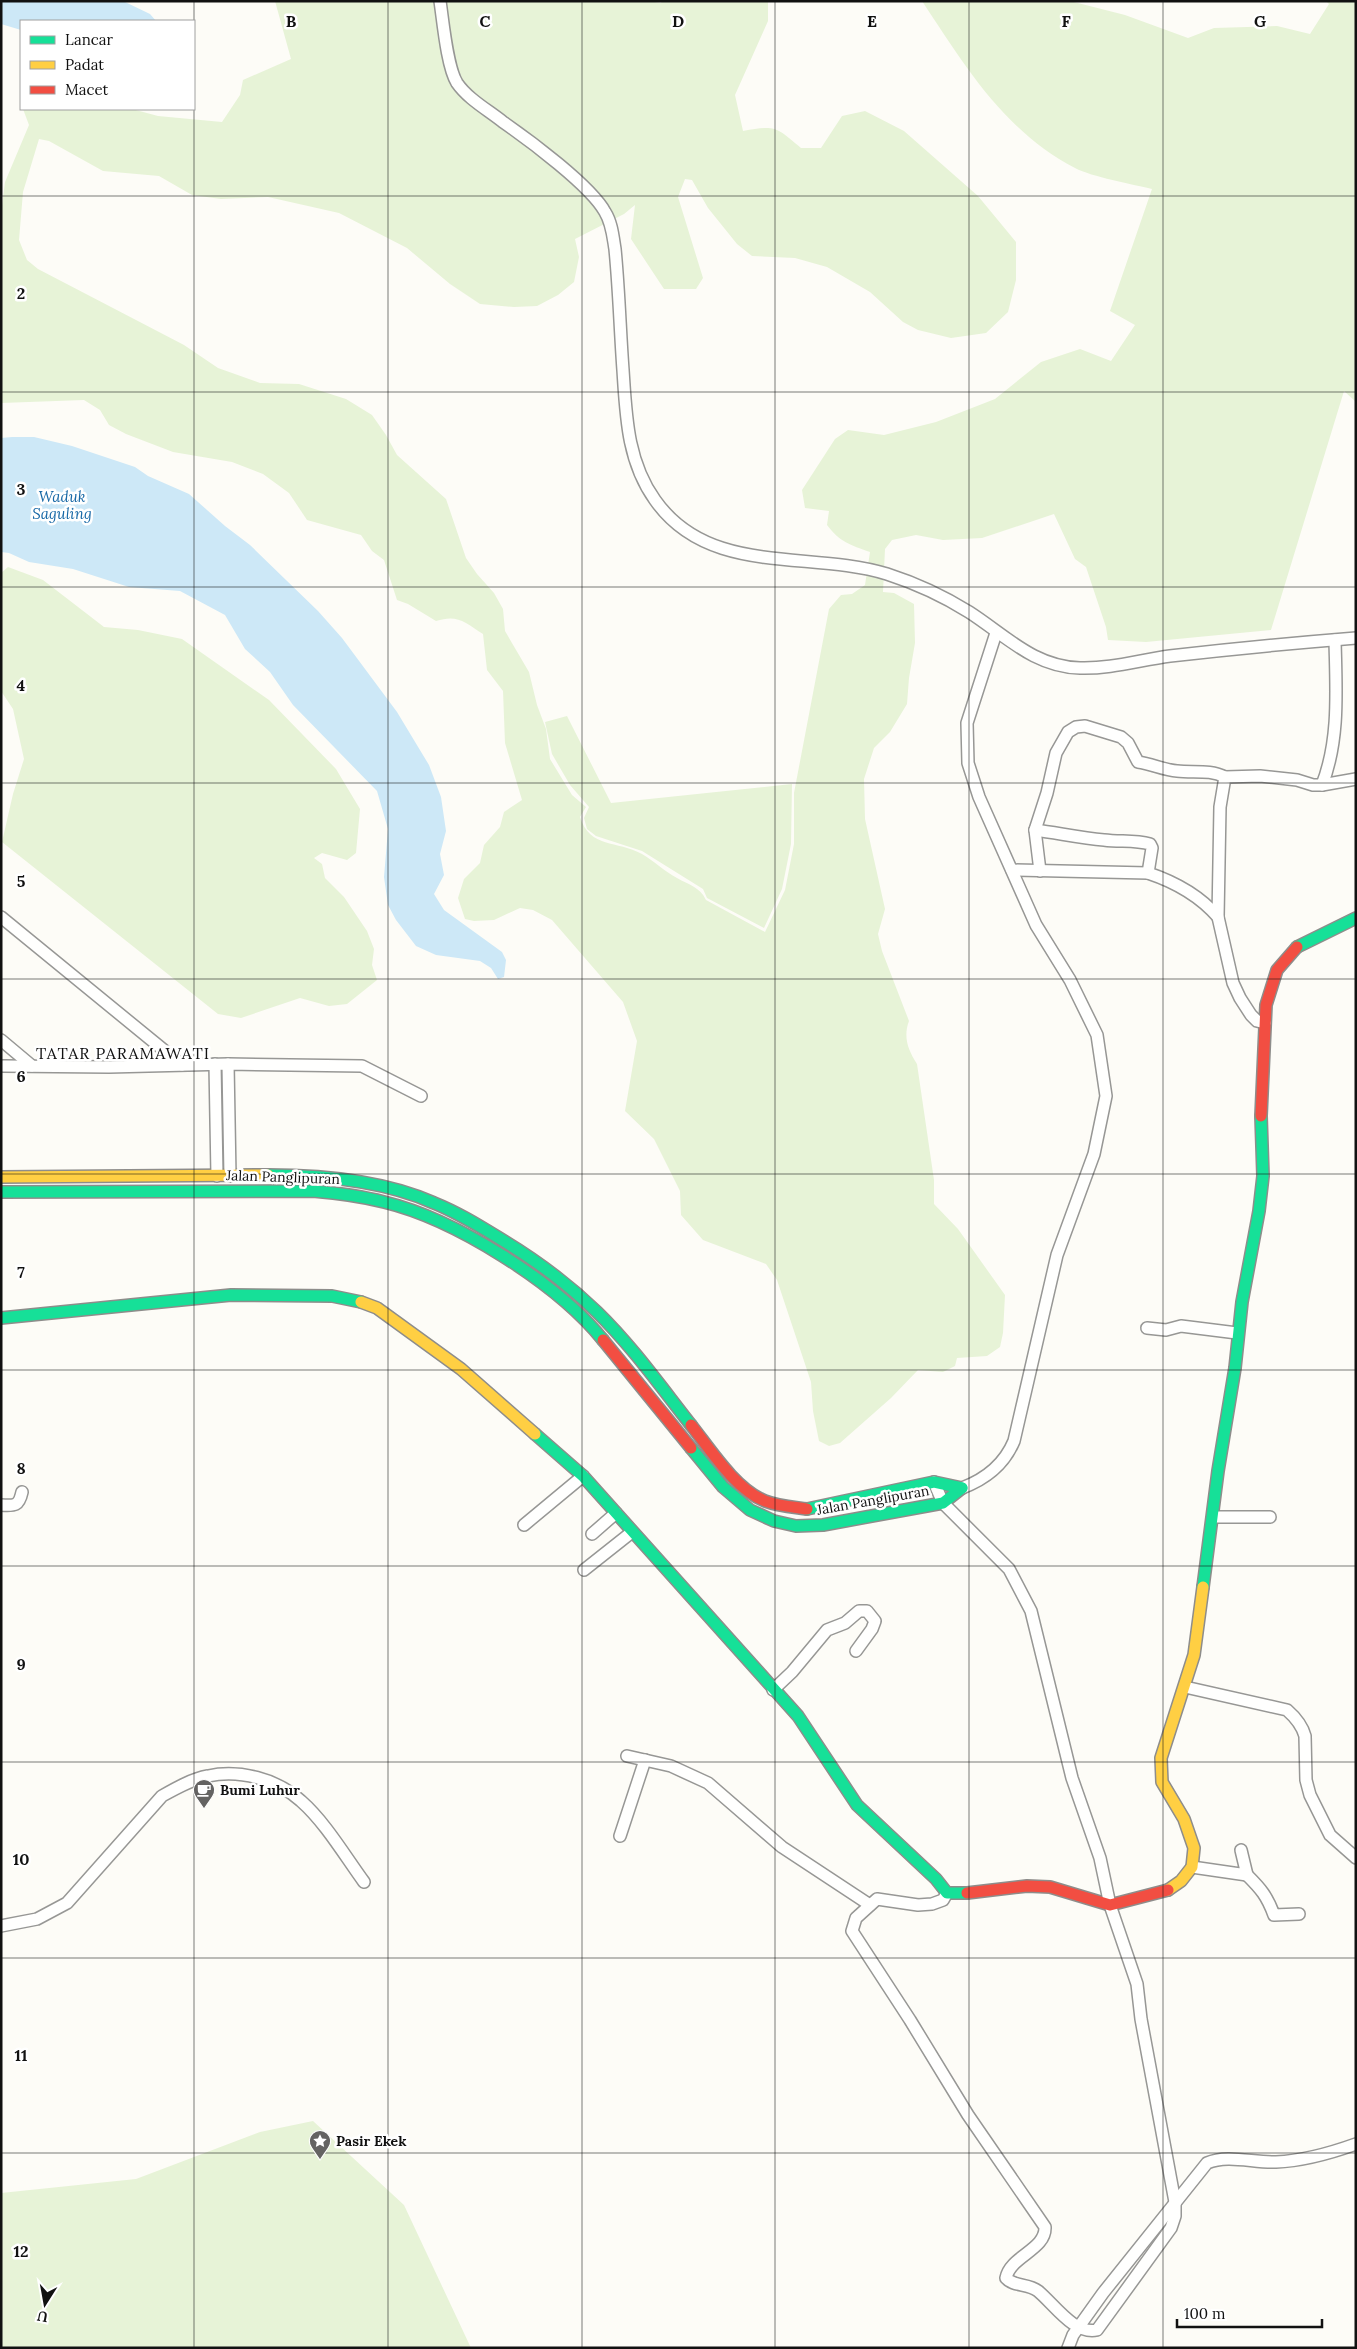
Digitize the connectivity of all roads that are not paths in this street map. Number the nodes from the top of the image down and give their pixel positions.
1 (440, 1) edge
2 (996, 633) junction
3 (1356, 638) edge
4 (1336, 640) junction
5 (1225, 777) junction
6 (1356, 779) edge
7 (1322, 785) junction
8 (1035, 830) junction
9 (1012, 870) junction
10 (1040, 871) junction
11 (1148, 873) junction
12 (1, 917) edge
13 (1218, 917) junction
14 (1356, 918) edge
15 (1265, 1023) junction
16 (1, 1040) edge
17 (215, 1064) junction
18 (228, 1064) junction
19 (182, 1065) junction
20 (3, 1066) dead end
21 (32, 1066) junction
22 (421, 1096) dead end
23 (216, 1176) junction
24 (230, 1176) junction
25 (1, 1177) edge
26 (58, 1177) junction
27 (58, 1191) junction
28 (1, 1192) edge
29 (1, 1318) edge
30 (1147, 1328) dead end
31 (1238, 1333) junction
32 (636, 1356) junction
33 (624, 1364) junction
34 (583, 1476) junction
35 (934, 1482) junction
36 (962, 1488) junction
37 (22, 1492) dead end
38 (943, 1503) junction
39 (1, 1505) edge
40 (616, 1513) junction
41 (1213, 1516) junction
42 (1270, 1517) dead end
43 (524, 1525) dead end
44 (632, 1532) junction
45 (592, 1534) dead end
46 (584, 1570) dead end
47 (856, 1651) dead end
48 (1185, 1687) junction
49 (773, 1690) junction
50 (626, 1756) dead end
51 (645, 1760) junction
52 (620, 1836) dead end
53 (1241, 1850) dead end
54 (1356, 1858) edge
55 (1192, 1867) junction
56 (1247, 1875) junction
57 (364, 1882) dead end
58 (947, 1893) junction
59 (1110, 1904) junction
60 (870, 1905) junction
61 (1299, 1914) dead end
62 (1, 1926) edge
63 (1356, 2144) edge
64 (1175, 2202) junction
65 (1078, 2327) junction
66 (1068, 2348) edge

1 - 2 street
2 - 4 street
2 - 9 street
3 - 4 street
4 - 7 street
5 - 7 street
5 - 8 street
5 - 13 street
6 - 7 street
8 - 10 street
8 - 11 street
9 - 10 street
9 - 36 street
10 - 11 street
11 - 13 street
12 - 19 street
13 - 15 street
14 - 15 street
15 - 31 street
16 - 21 street
17 - 18 street
17 - 19 street
17 - 23 street
18 - 22 street
18 - 24 street
19 - 21 street
20 - 21 street
23 - 24 street, Jalan Panglipuran
23 - 26 street, Jalan Panglipuran
24 - 32 street, Jalan Panglipuran
25 - 26 street, Jalan Panglipuran
26 - 27 street
27 - 28 street, Jalan Panglipuran
27 - 33 street, Jalan Panglipuran
29 - 34 street
30 - 31 street
31 - 41 street
32 - 33 street
32 - 35 street, Jalan Panglipuran
33 - 38 street, Jalan Panglipuran
34 - 40 street
34 - 43 street
35 - 36 street, Jalan Panglipuran
35 - 38 street
36 - 38 street, Jalan Panglipuran
37 - 39 street
38 - 59 street
40 - 44 street
40 - 45 street
41 - 42 street
41 - 48 street
44 - 46 street
44 - 49 street
47 - 49 street
48 - 54 street
48 - 55 street
49 - 58 street
50 - 51 street
51 - 52 street
51 - 60 street
53 - 56 street
55 - 56 street
55 - 59 street
56 - 61 street
57 - 62 street
58 - 59 street
58 - 60 street
59 - 64 street
60 - 65 street
63 - 64 street
64 - 65 street
64 - 65 street
65 - 66 street

